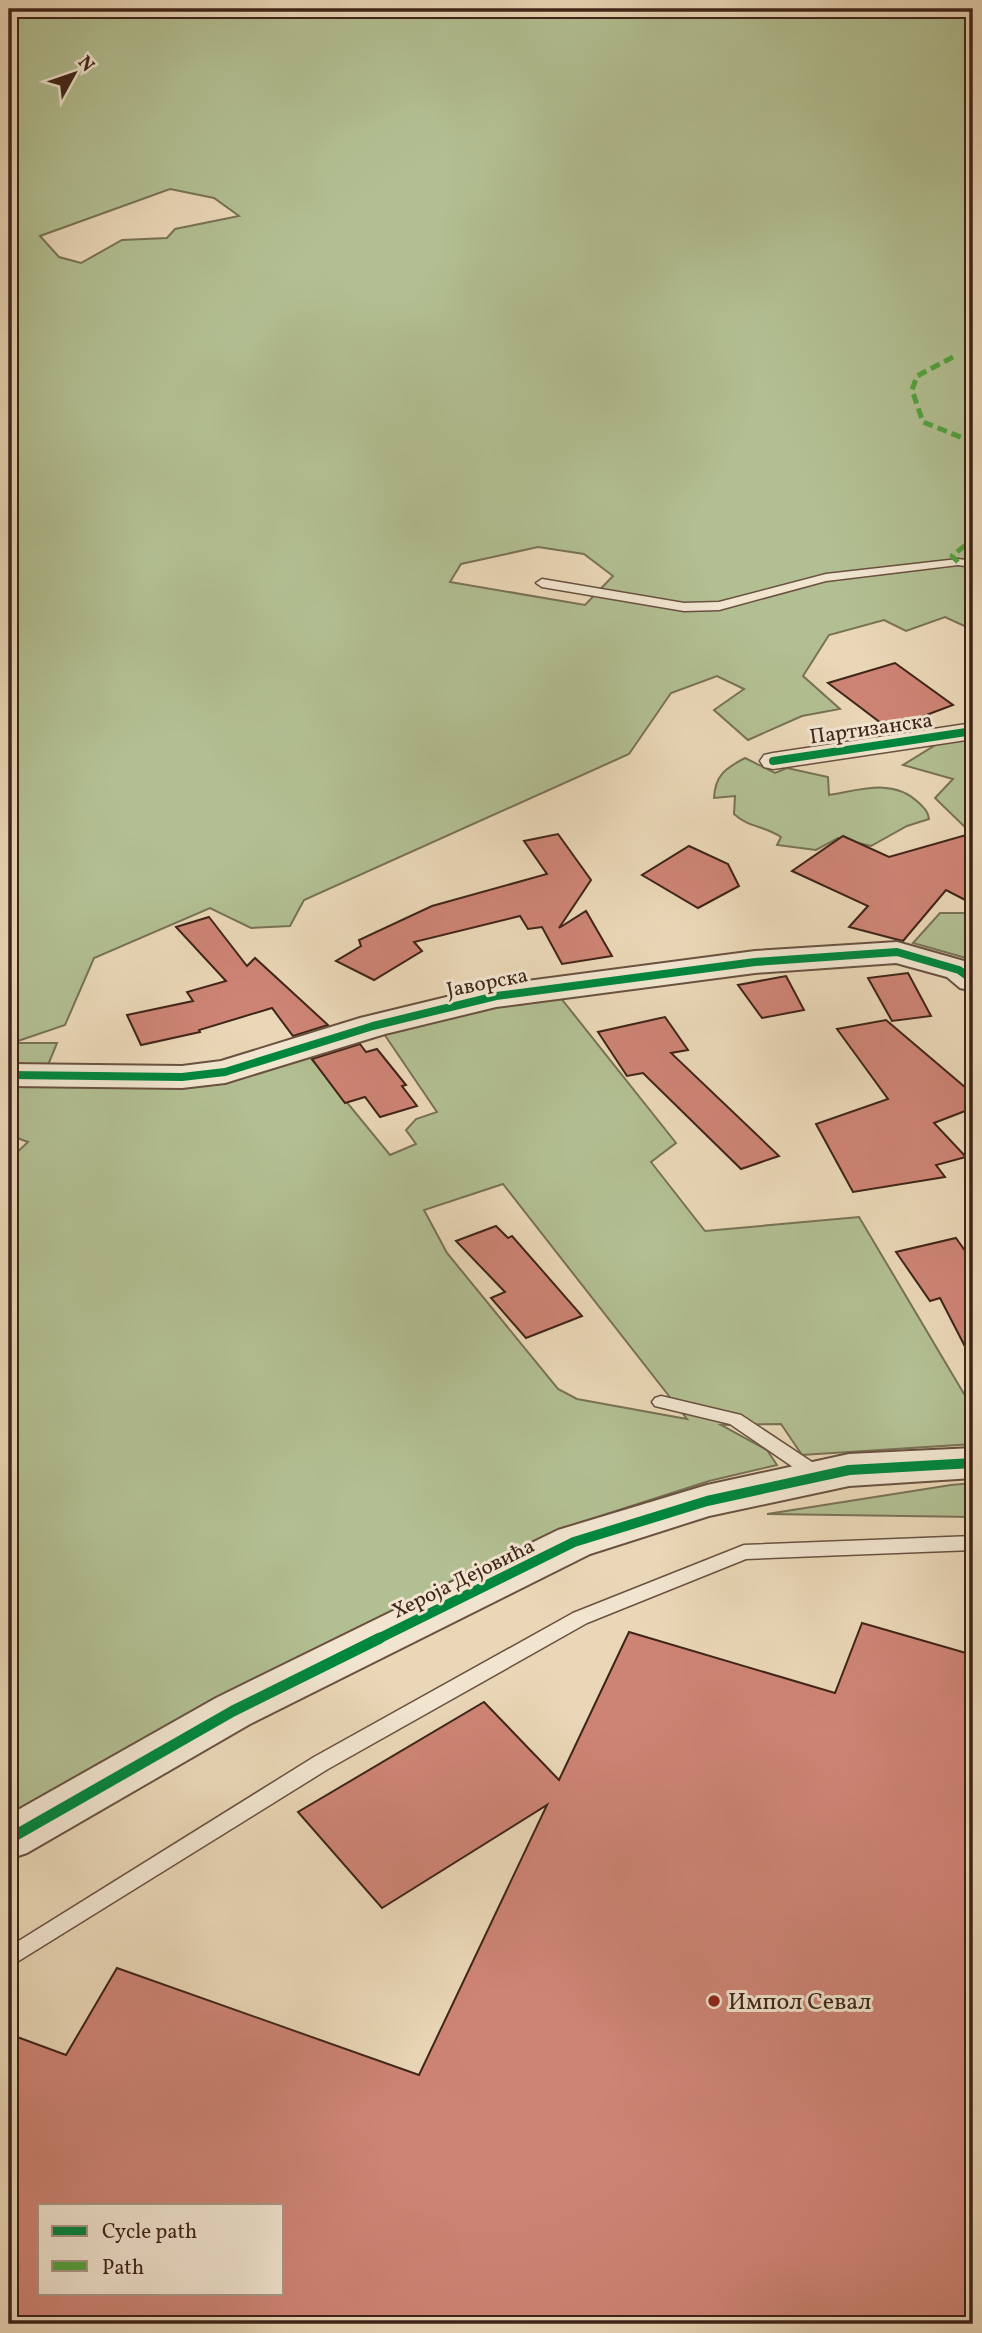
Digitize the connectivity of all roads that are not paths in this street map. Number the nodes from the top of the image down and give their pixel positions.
1 (973, 564) edge
2 (542, 583) dead end
3 (973, 731) edge
4 (774, 761) dead end
5 (973, 980) edge
6 (9, 1075) edge
7 (661, 1402) dead end
8 (973, 1462) edge
9 (820, 1477) junction
10 (973, 1543) edge
11 (9, 1839) edge
12 (9, 1958) edge

1 - 2 lane
3 - 4 street, Партизанска
5 - 6 street, Јаворска
7 - 9 lane
8 - 9 street, Хероја Дејовића
9 - 11 street, Хероја Дејовића
10 - 12 lane

